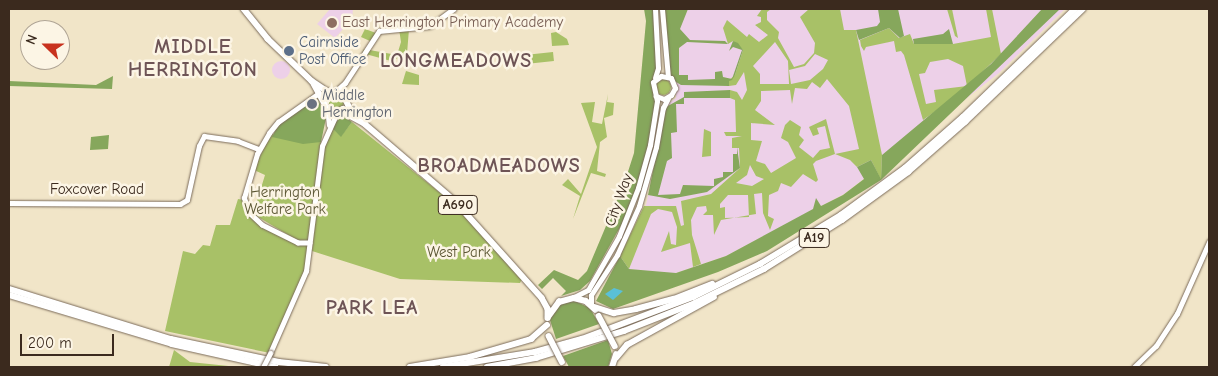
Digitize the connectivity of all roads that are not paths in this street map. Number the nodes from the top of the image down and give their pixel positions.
1 (244, 9) edge
2 (453, 9) edge
3 (655, 9) edge
4 (662, 9) edge
5 (1075, 9) edge
6 (1083, 9) edge
7 (668, 76) junction
8 (655, 79) junction
9 (312, 81) junction
10 (345, 83) junction
11 (334, 92) junction
12 (319, 93) junction
13 (656, 96) junction
14 (669, 97) junction
15 (346, 101) junction
16 (326, 105) junction
17 (339, 112) junction
18 (353, 115) junction
19 (329, 125) junction
20 (259, 149) junction
21 (9, 203) edge
22 (1209, 242) edge
23 (310, 244) junction
24 (762, 266) junction
25 (9, 289) edge
26 (9, 295) edge
27 (542, 298) junction
28 (574, 298) junction
29 (559, 302) junction
30 (592, 306) junction
31 (547, 322) junction
32 (563, 364) edge
33 (614, 364) edge
34 (263, 367) edge
35 (275, 367) edge
36 (326, 367) edge
37 (410, 367) edge
38 (443, 367) edge
39 (487, 367) edge
40 (1134, 367) edge

1 - 9 highway, A690
2 - 10 street
3 - 8 main road, City Way
4 - 7 main road, City Way
5 - 24 highway, A19
6 - 24 highway, A19
7 - 8 main road
7 - 14 main road, City Way
8 - 13 main road, City Way
9 - 11 highway, A690
9 - 12 highway, A690
10 - 11 street
10 - 15 street
11 - 15 highway, A690
11 - 16 highway
12 - 16 highway, A690
12 - 20 street
13 - 14 main road
13 - 28 main road, City Way
14 - 30 main road, City Way
15 - 17 highway
15 - 18 highway, A690
16 - 17 highway, A690
16 - 19 main road
17 - 18 highway, A690
17 - 19 main road
18 - 27 highway, A690
19 - 23 main road
20 - 21 street, Foxcover Road
20 - 23 street
22 - 40 street
23 - 34 main road, bridge
24 - 30 highway
24 - 33 highway
24 - 38 highway, A19
24 - 39 highway, A19
25 - 36 highway
26 - 35 highway
27 - 29 highway
27 - 31 highway, A690
28 - 29 highway
28 - 30 highway
29 - 31 highway
30 - 33 highway, bridge
31 - 32 highway, A690, bridge
31 - 37 highway

